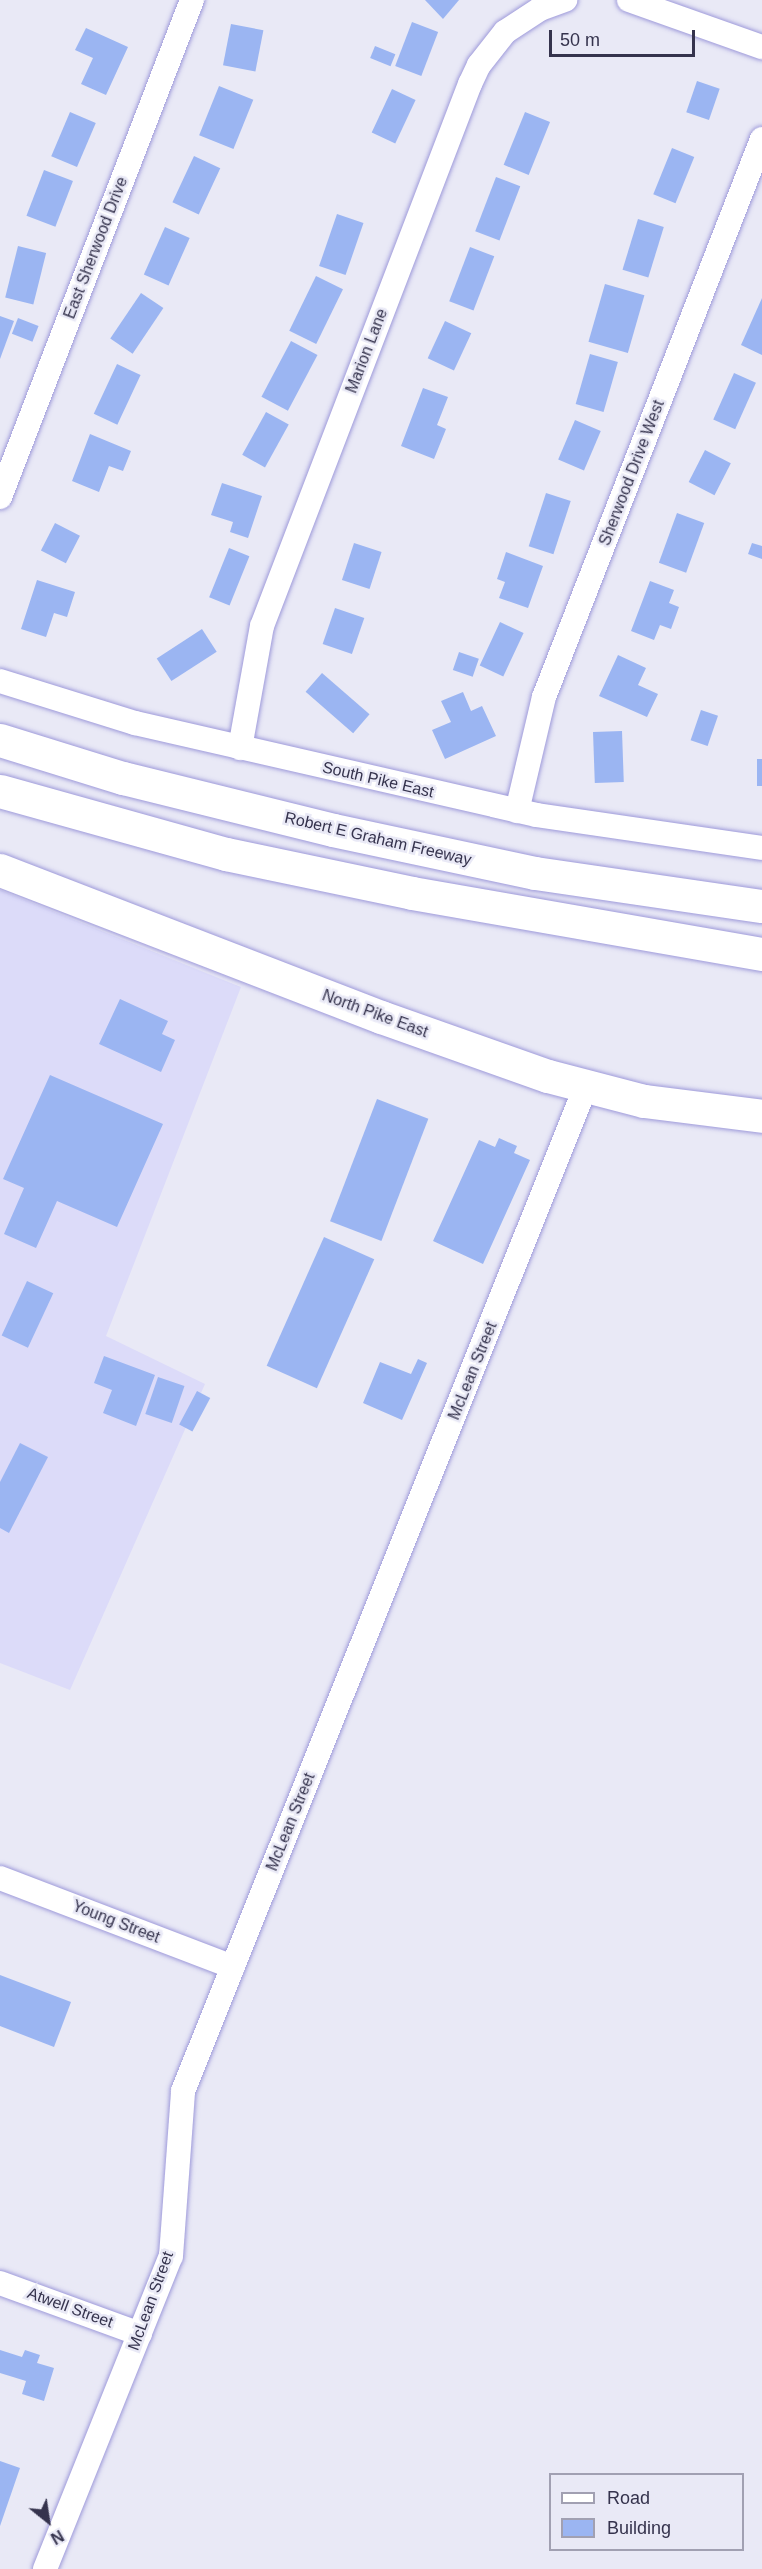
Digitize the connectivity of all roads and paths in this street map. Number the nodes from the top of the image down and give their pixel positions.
1 (192, 0) edge
2 (565, 0) edge
3 (630, 0) edge
4 (762, 47) edge
5 (762, 139) edge
6 (0, 497) edge
7 (0, 681) edge
8 (0, 741) edge
9 (240, 748) junction
10 (0, 790) edge
11 (517, 811) junction
12 (762, 848) edge
13 (0, 870) edge
14 (762, 906) edge
15 (762, 954) edge
16 (586, 1086) junction
17 (762, 1116) edge
18 (0, 1878) edge
19 (233, 1967) junction
20 (0, 2283) edge
21 (140, 2334) junction
22 (45, 2569) edge

1 - 6 street, East Sherwood Drive
2 - 9 street, Marion Lane
3 - 4 street
5 - 11 street, Sherwood Drive West
7 - 9 street, South Pike East
8 - 14 main road, Robert E Graham Freeway
9 - 11 street, South Pike East
10 - 15 main road
11 - 12 street, South Pike East
13 - 16 main road, North Pike East
16 - 17 main road, North Pike East
16 - 19 street, McLean Street
18 - 19 street, Young Street
19 - 21 street, McLean Street
20 - 21 street, Atwell Street
21 - 22 street, McLean Street

